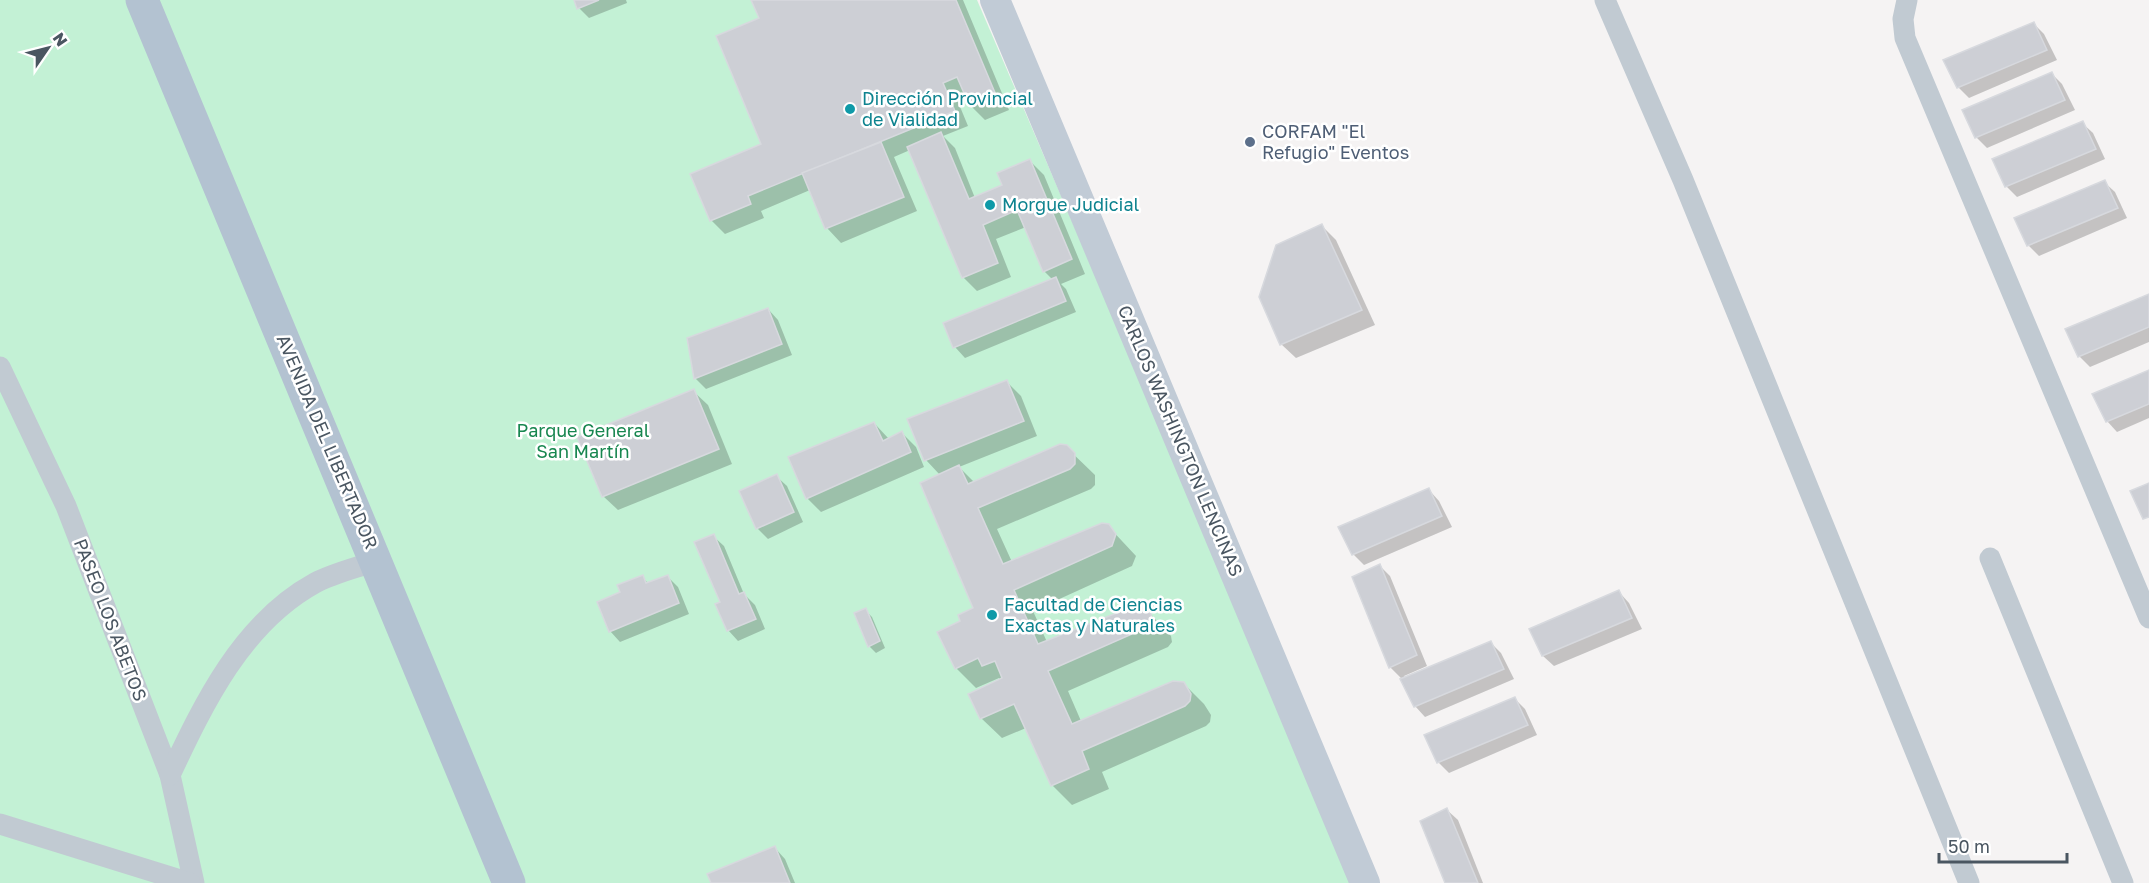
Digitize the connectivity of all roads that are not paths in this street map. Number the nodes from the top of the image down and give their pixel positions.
1 (994, 0) edge
2 (1605, 0) edge
3 (1907, 0) edge
4 (142, 1) edge
5 (0, 367) edge
6 (1990, 558) dead end
7 (376, 561) junction
8 (2149, 618) edge
9 (170, 775) junction
10 (0, 824) edge
11 (192, 883) edge
12 (509, 883) edge
13 (1365, 883) edge
14 (1969, 883) edge
15 (2123, 883) edge

1 - 13 main road, CARLOS WASHINGTON LENCINAS
2 - 14 street
3 - 8 street
4 - 7 main road, AVENIDA DEL LIBERTADOR
5 - 9 street, PASEO LOS ABETOS
6 - 15 street
7 - 9 street
7 - 12 main road, AVENIDA DEL LIBERTADOR
9 - 11 street, PASEO LOS ABETOS
10 - 11 street

